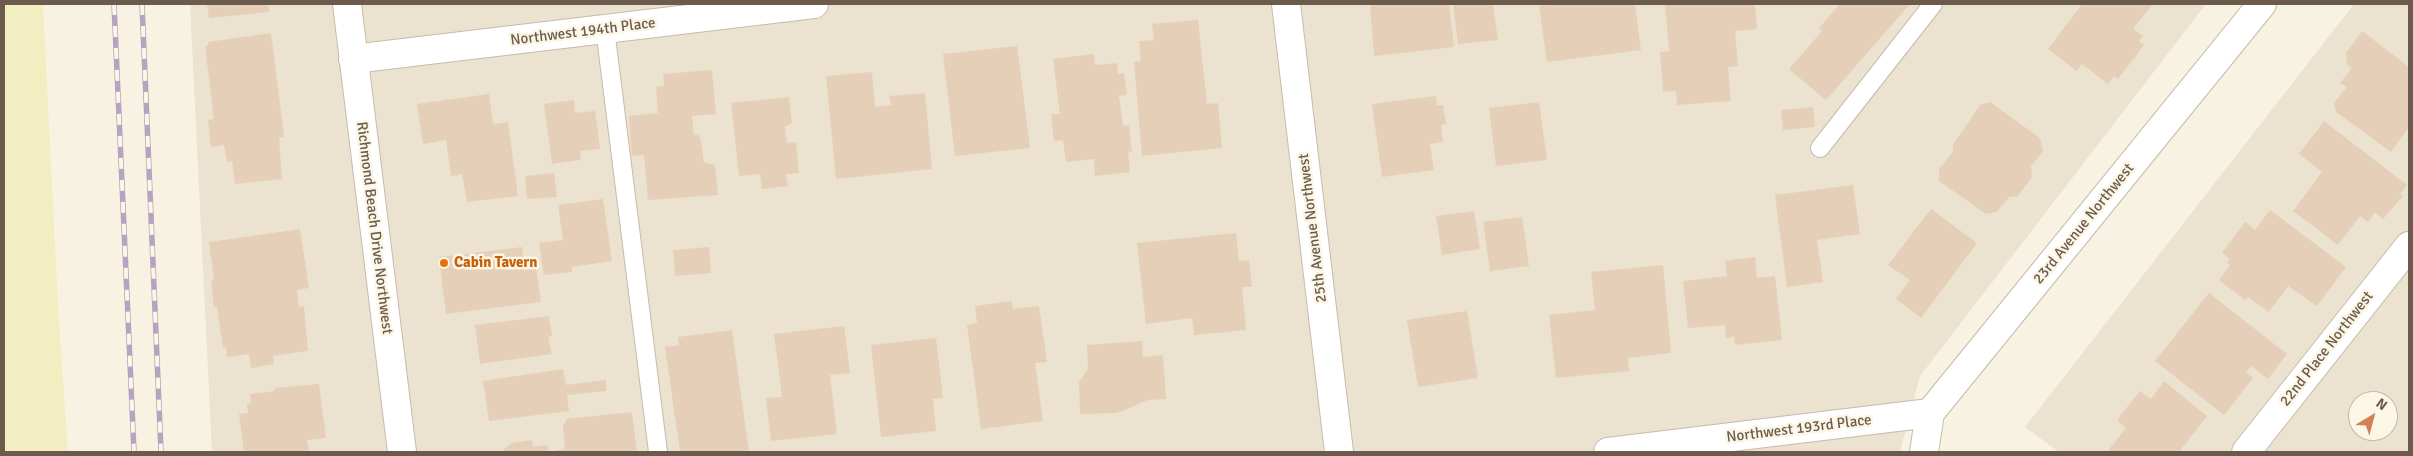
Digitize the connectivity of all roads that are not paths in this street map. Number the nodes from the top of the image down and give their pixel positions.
1 (347, 4) edge
2 (814, 4) edge
3 (1286, 4) edge
4 (1933, 4) edge
5 (2262, 4) edge
6 (605, 29) junction
7 (353, 59) junction
8 (1820, 148) dead end
9 (2409, 246) edge
10 (1930, 414) junction
11 (402, 452) edge
12 (658, 452) edge
13 (1339, 452) edge
14 (1608, 452) edge
15 (1924, 452) edge
16 (2246, 452) edge

1 - 7 street, Richmond Beach Drive Northwest
2 - 6 street, Northwest 194th Place
3 - 13 street, 25th Avenue Northwest
4 - 8 lane
5 - 10 street, 23rd Avenue Northwest
6 - 7 street, Northwest 194th Place
6 - 12 lane
7 - 11 street, Richmond Beach Drive Northwest
9 - 16 street, 22nd Place Northwest
10 - 14 street, Northwest 193rd Place
10 - 15 street

